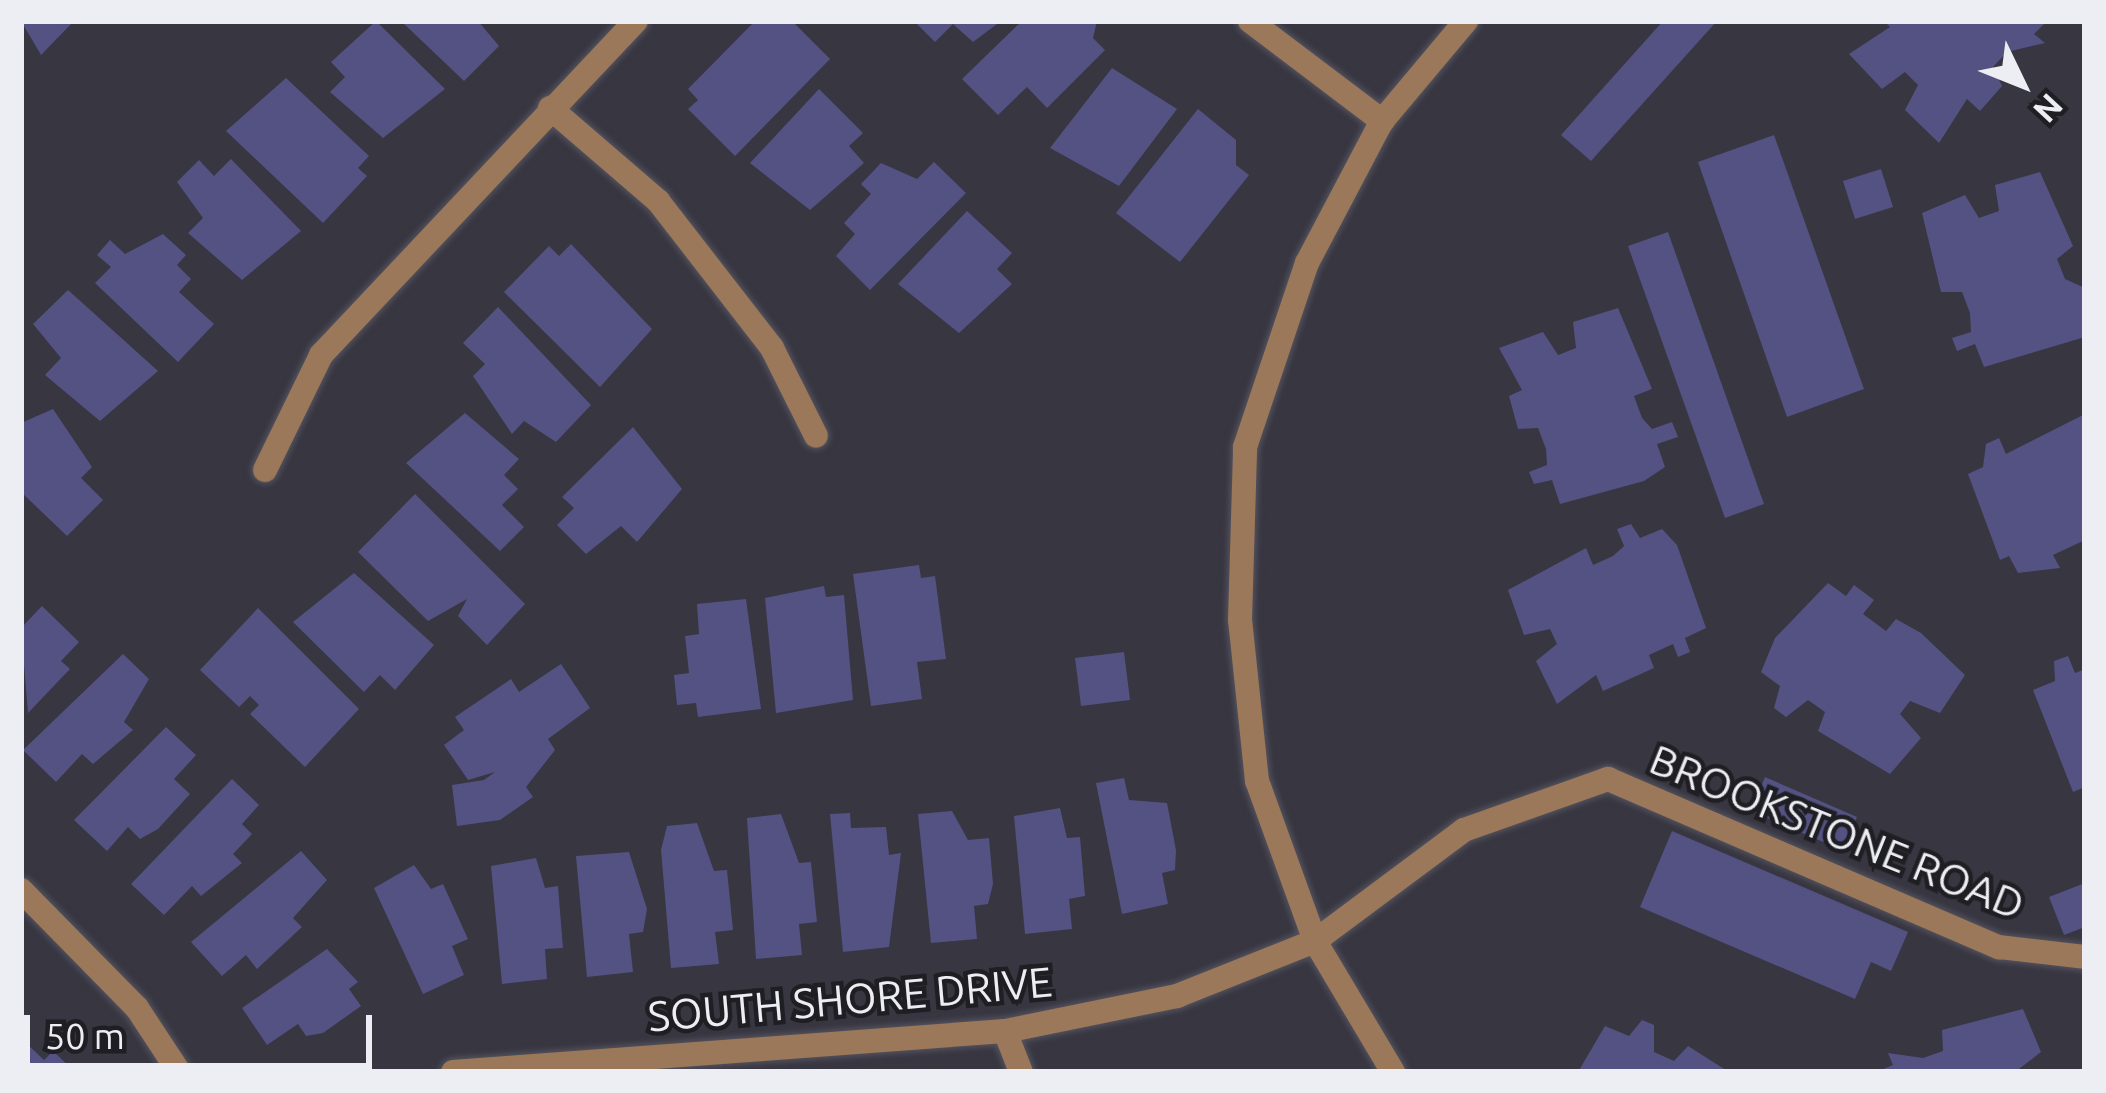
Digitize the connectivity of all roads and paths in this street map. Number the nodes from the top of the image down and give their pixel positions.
1 (637, 21) edge
2 (1250, 21) edge
3 (1466, 21) edge
4 (550, 107) junction
5 (1382, 121) junction
6 (816, 436) dead end
7 (265, 470) dead end
8 (21, 890) edge
9 (1316, 941) junction
10 (2085, 957) edge
11 (1005, 1031) junction
12 (179, 1072) edge
13 (452, 1072) edge
14 (1022, 1072) edge
15 (1393, 1072) edge

1 - 4 street
2 - 5 street
3 - 5 street
4 - 6 street
4 - 7 street
5 - 9 street
8 - 12 street
9 - 10 street, BROOKSTONE ROAD
9 - 11 street, SOUTH SHORE DRIVE
9 - 15 street
11 - 13 street, SOUTH SHORE DRIVE
11 - 14 street

